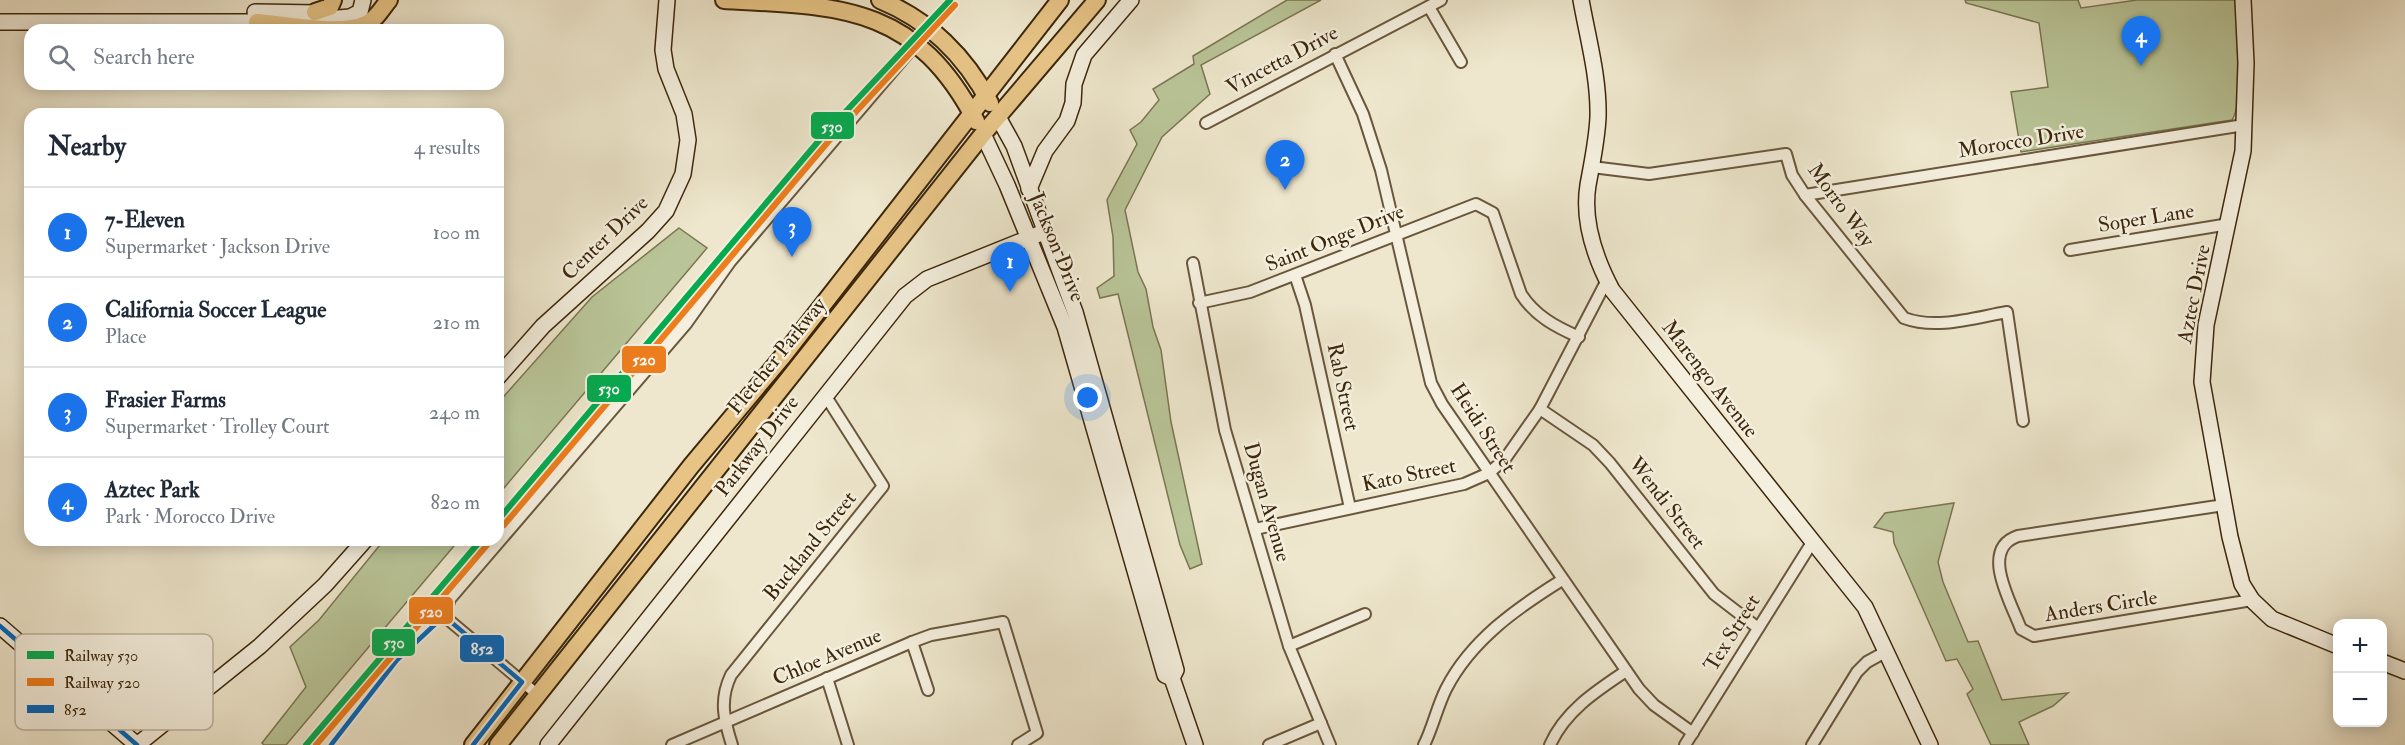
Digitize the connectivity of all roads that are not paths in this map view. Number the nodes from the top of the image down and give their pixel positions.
1 (333, 0) edge
2 (355, 0) edge
3 (363, 0) edge
4 (389, 0) edge
5 (667, 0) edge
6 (724, 0) edge
7 (880, 0) edge
8 (1060, 0) edge
9 (1097, 0) edge
10 (1131, 0) edge
11 (1442, 0) edge
12 (1581, 0) edge
13 (2243, 0) edge
14 (1429, 7) junction
15 (315, 12) junction
16 (180, 21) junction
17 (0, 22) edge
18 (257, 22) junction
19 (280, 24) edge
20 (362, 24) edge
21 (915, 45) junction
22 (1335, 54) junction
23 (1461, 62) dead end
24 (986, 94) junction
25 (971, 112) junction
26 (998, 117) junction
27 (1206, 123) dead end
28 (2244, 125) junction
29 (983, 134) junction
30 (1045, 151) junction
31 (1016, 154) junction
32 (1592, 167) junction
33 (1029, 189) junction
34 (1805, 195) junction
35 (2229, 224) junction
36 (1044, 232) junction
37 (1398, 234) junction
38 (1028, 239) junction
39 (2070, 250) dead end
40 (1193, 262) dead end
41 (1295, 274) junction
42 (1607, 280) junction
43 (1199, 303) junction
44 (1579, 338) junction
45 (504, 370) edge
46 (825, 395) junction
47 (1540, 409) junction
48 (2023, 421) dead end
49 (1489, 473) junction
50 (2224, 505) junction
51 (1350, 508) junction
52 (1255, 529) junction
53 (504, 536) edge
54 (1813, 541) junction
55 (360, 546) edge
56 (495, 546) edge
57 (1562, 580) junction
58 (2252, 600) junction
59 (1365, 614) dead end
60 (0, 626) edge
61 (1758, 628) junction
62 (15, 639) edge
63 (912, 642) junction
64 (2333, 644) edge
65 (1289, 646) junction
66 (1887, 651) junction
67 (2387, 664) edge
68 (1626, 671) junction
69 (2405, 671) edge
70 (827, 678) junction
71 (1172, 678) junction
72 (522, 682) junction
73 (213, 684) edge
74 (928, 690) dead end
75 (538, 695) junction
76 (725, 723) junction
77 (1320, 723) junction
78 (120, 730) edge
79 (156, 730) edge
80 (1693, 732) junction
81 (137, 745) edge
82 (473, 745) edge
83 (498, 745) edge
84 (548, 745) edge
85 (672, 745) edge
86 (732, 745) edge
87 (848, 745) edge
88 (1018, 745) edge
89 (1195, 745) edge
90 (1269, 745) edge
91 (1330, 745) edge
92 (1424, 745) edge
93 (1550, 745) edge
94 (1686, 745) edge
95 (1812, 745) edge
96 (1930, 745) edge

1 - 15 main road
2 - 15 street
3 - 18 street
4 - 20 main road
5 - 45 street, Center Drive
6 - 21 main road, Jackson Drive
7 - 24 main road, Jackson Drive
8 - 24 main road, Fletcher Parkway
9 - 26 main road, Fletcher Parkway
10 - 30 street
11 - 14 street, Vincetta Drive
12 - 32 street, Marengo Avenue
13 - 28 street, Aztec Drive
14 - 22 street, Vincetta Drive
14 - 23 street
15 - 16 street
16 - 17 street
16 - 18 street
18 - 19 main road
21 - 25 main road, Jackson Drive
21 - 53 street
22 - 27 street, Vincetta Drive
22 - 37 street, Heidi Street
24 - 25 main road, Fletcher Parkway
24 - 26 main road, Jackson Drive
25 - 29 main road, Jackson Drive
25 - 72 main road, Fletcher Parkway
26 - 29 main road, Fletcher Parkway
26 - 31 street, Jackson Drive
28 - 34 street, Morocco Drive
28 - 35 street, Aztec Drive
29 - 38 street, Jackson Drive
29 - 75 main road, Fletcher Parkway
30 - 31 street
30 - 33 street
31 - 33 street, Jackson Drive
32 - 34 street, Morro Way
32 - 42 street, Marengo Avenue
33 - 36 street, Jackson Drive
34 - 48 street, Morro Way
35 - 39 street, Soper Lane
35 - 50 street, Aztec Drive
36 - 38 street, Parkway Drive
36 - 71 street, Jackson Drive
37 - 41 street, Saint Onge Drive
37 - 44 street, Saint Onge Drive
37 - 49 street, Heidi Street
38 - 46 street, Parkway Drive
38 - 71 street, Jackson Drive
40 - 43 street, Dugan Avenue
41 - 43 street, Saint Onge Drive
41 - 51 street, Rab Street
42 - 44 street, Kato Street
42 - 54 street, Marengo Avenue
43 - 52 street, Dugan Avenue
44 - 47 street, Kato Street
46 - 76 street, Buckland Street
46 - 84 street, Parkway Drive
47 - 49 street, Kato Street
47 - 61 street, Wendi Street
49 - 51 street, Kato Street
49 - 57 street, Heidi Street
50 - 58 street, Aztec Drive
50 - 58 street, Anders Circle
51 - 52 street, Kato Street
52 - 65 street, Dugan Avenue
54 - 61 street, Tex Street
54 - 66 street, Marengo Avenue
55 - 73 street
56 - 72 street
57 - 68 street, Heidi Street
57 - 92 street
58 - 64 street, Aztec Drive
59 - 65 street
60 - 62 street
61 - 80 street, Tex Street
63 - 70 street, Chloe Avenue
63 - 74 street
63 - 88 street, Chloe Avenue
65 - 77 street, Dugan Avenue
66 - 95 street
66 - 96 street, Marengo Avenue
67 - 69 street
68 - 80 street, Heidi Street
68 - 93 street
70 - 76 street, Chloe Avenue
70 - 87 street
71 - 89 street, Jackson Drive
72 - 75 street
72 - 82 main road, Fletcher Parkway
75 - 83 main road, Fletcher Parkway
76 - 85 street, Chloe Avenue
76 - 86 street
77 - 90 street
77 - 91 street, Dugan Avenue
78 - 81 street
79 - 81 street
80 - 94 street, Tex Street

